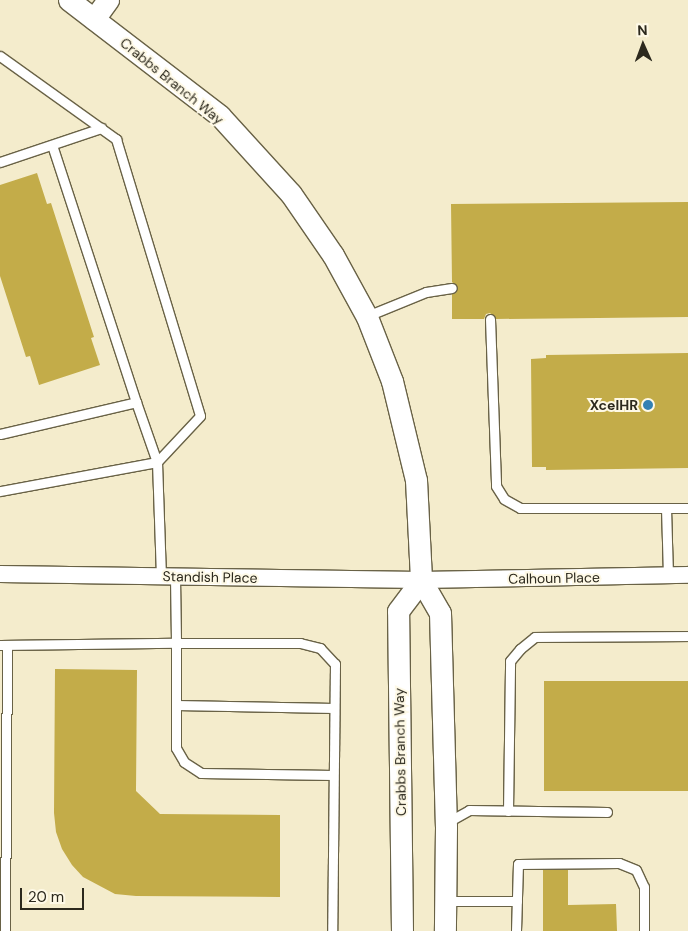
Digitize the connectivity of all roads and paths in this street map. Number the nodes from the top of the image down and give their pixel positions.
1 (69, 0) edge
2 (108, 0) edge
3 (94, 19) junction
4 (0, 56) edge
5 (101, 128) junction
6 (52, 145) junction
7 (0, 162) edge
8 (452, 288) dead end
9 (367, 316) junction
10 (490, 319) dead end
11 (136, 402) junction
12 (0, 434) edge
13 (157, 462) junction
14 (0, 491) edge
15 (666, 508) junction
16 (688, 508) edge
17 (0, 574) edge
18 (688, 575) edge
19 (668, 576) junction
20 (168, 577) junction
21 (421, 580) junction
22 (688, 636) edge
23 (176, 643) junction
24 (4, 645) edge
25 (176, 706) junction
26 (334, 708) junction
27 (333, 775) junction
28 (508, 811) junction
29 (607, 812) dead end
30 (446, 824) junction
31 (445, 901) junction
32 (516, 901) junction
33 (5, 931) edge
34 (332, 931) edge
35 (402, 931) edge
36 (444, 931) edge
37 (516, 931) edge
38 (644, 931) edge

1 - 3 street, Crabbs Branch Way
2 - 3 street
3 - 9 street, Crabbs Branch Way
4 - 5 lane
5 - 6 lane
5 - 13 lane
6 - 7 lane
6 - 11 lane
8 - 9 lane
9 - 21 street, Crabbs Branch Way
10 - 15 lane
11 - 12 lane
11 - 13 lane
13 - 14 lane
13 - 20 lane
15 - 16 lane
15 - 19 lane
17 - 20 street, Standish Place
18 - 19 street, Calhoun Place
19 - 21 street, Calhoun Place
20 - 21 street, Standish Place
20 - 23 lane
21 - 30 street, Crabbs Branch Way
21 - 35 street, Crabbs Branch Way
22 - 28 lane
23 - 24 lane
23 - 25 lane
23 - 26 lane
24 - 33 lane
25 - 26 lane
25 - 27 lane
26 - 27 lane
27 - 34 lane
28 - 29 lane
28 - 30 lane
30 - 31 street, Crabbs Branch Way
31 - 32 lane
31 - 36 street, Crabbs Branch Way
32 - 37 lane
32 - 38 lane

